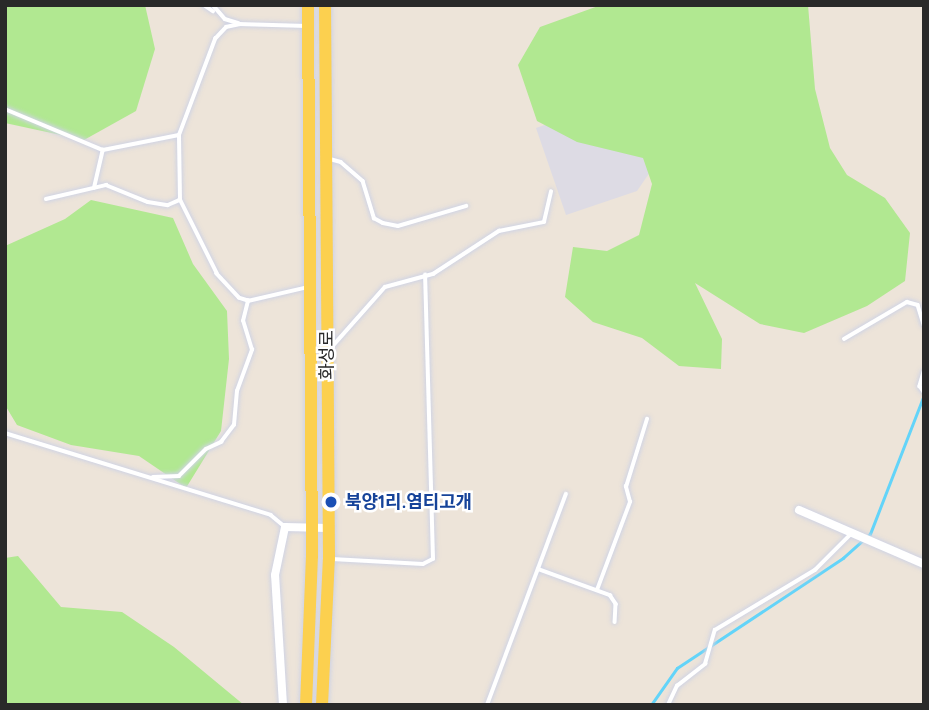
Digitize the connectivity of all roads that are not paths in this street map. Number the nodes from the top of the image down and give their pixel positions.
1 (204, 5) edge
2 (213, 5) edge
3 (308, 5) edge
4 (325, 5) edge
5 (215, 12) junction
6 (240, 23) junction
7 (307, 26) junction
8 (5, 109) edge
9 (179, 135) junction
10 (103, 150) junction
11 (325, 158) junction
12 (94, 188) junction
13 (551, 192) dead end
14 (47, 200) dead end
15 (180, 200) junction
16 (466, 206) dead end
17 (425, 275) junction
18 (312, 287) junction
19 (248, 301) junction
20 (924, 325) edge
21 (844, 339) dead end
22 (328, 352) junction
23 (924, 372) edge
24 (923, 392) edge
25 (646, 419) dead end
26 (5, 433) edge
27 (153, 477) junction
28 (566, 494) dead end
29 (799, 510) dead end
30 (285, 527) junction
31 (312, 528) junction
32 (327, 528) junction
33 (856, 534) junction
34 (329, 558) junction
35 (924, 564) edge
36 (538, 569) junction
37 (597, 590) junction
38 (615, 622) dead end
39 (283, 705) edge
40 (306, 705) edge
41 (322, 705) edge
42 (487, 705) edge
43 (667, 705) edge

1 - 5 lane
2 - 5 lane
3 - 7 main road, 화성로
4 - 11 main road, 화성로
5 - 6 lane
6 - 7 lane
6 - 9 lane
7 - 18 main road, 화성로
8 - 10 lane
9 - 10 lane
9 - 15 lane
10 - 12 lane
11 - 16 lane
11 - 22 main road, 화성로
12 - 14 lane
12 - 15 lane
13 - 17 lane
15 - 19 lane
17 - 22 lane
17 - 34 lane
18 - 19 lane
18 - 31 main road, 화성로
19 - 27 lane
20 - 21 lane
22 - 32 main road, 화성로
23 - 24 lane
25 - 37 lane
26 - 27 lane
27 - 30 lane
28 - 36 lane
29 - 33 street
30 - 31 street
30 - 39 street
31 - 32 street
31 - 40 main road, 화성로
32 - 34 main road, 화성로
33 - 35 street
33 - 43 lane
34 - 41 main road, 화성로
36 - 37 lane
36 - 42 lane
37 - 38 lane

